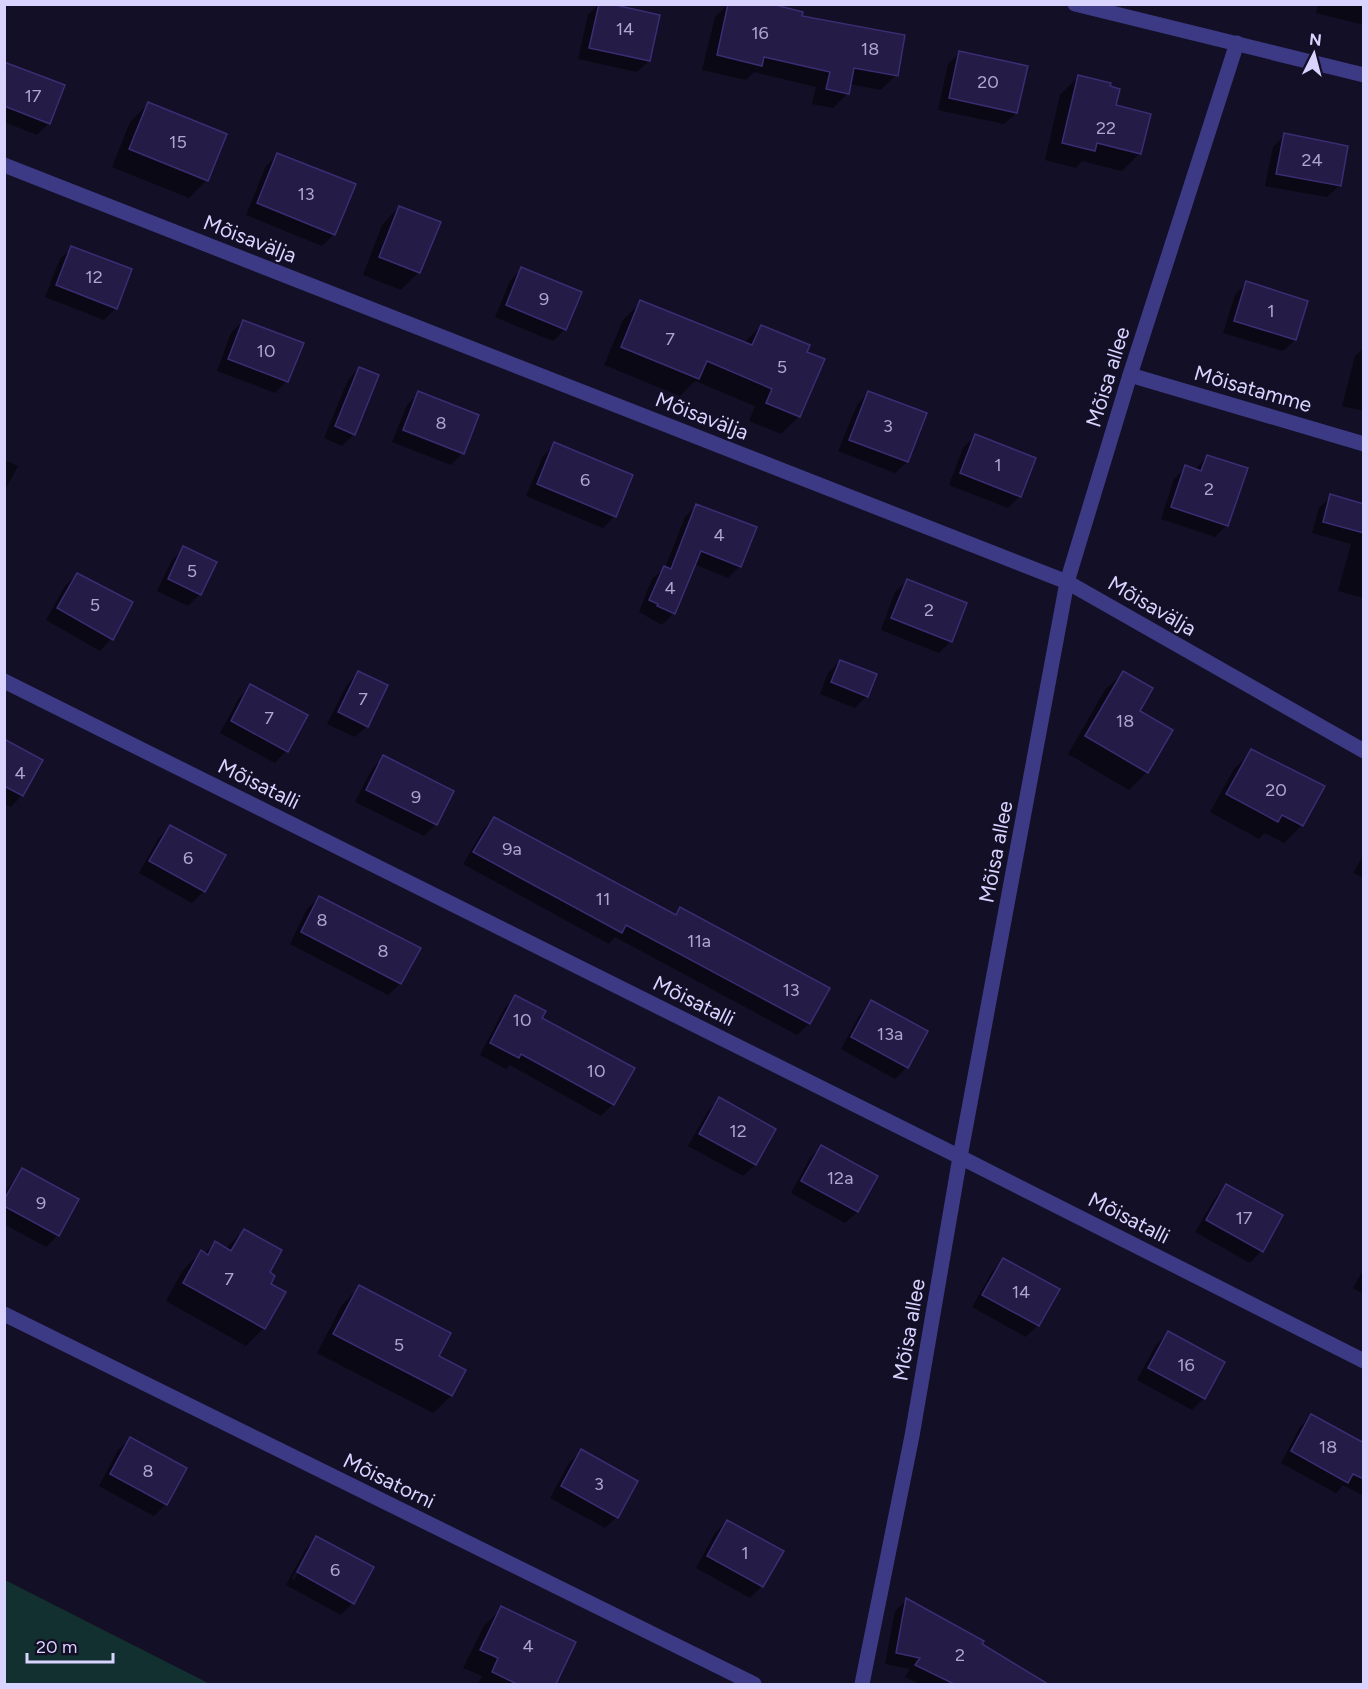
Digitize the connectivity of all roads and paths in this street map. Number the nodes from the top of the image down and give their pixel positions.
1 (1075, 4) edge
2 (1237, 43) junction
3 (1364, 75) edge
4 (4, 165) edge
5 (1130, 375) junction
6 (1364, 444) edge
7 (1067, 582) junction
8 (4, 681) edge
9 (1364, 751) edge
10 (960, 1156) junction
11 (4, 1314) edge
12 (1364, 1361) edge
13 (754, 1684) edge
14 (862, 1684) edge

1 - 2 street
2 - 3 street
2 - 5 street, Mõisa allee
4 - 7 street, Mõisavälja
5 - 6 street, Mõisatamme
5 - 7 street, Mõisa allee
7 - 9 street, Mõisavälja
7 - 10 street, Mõisa allee
8 - 10 street, Mõisatalli
10 - 12 street, Mõisatalli
10 - 14 street, Mõisa allee
11 - 13 street, Mõisatorni

